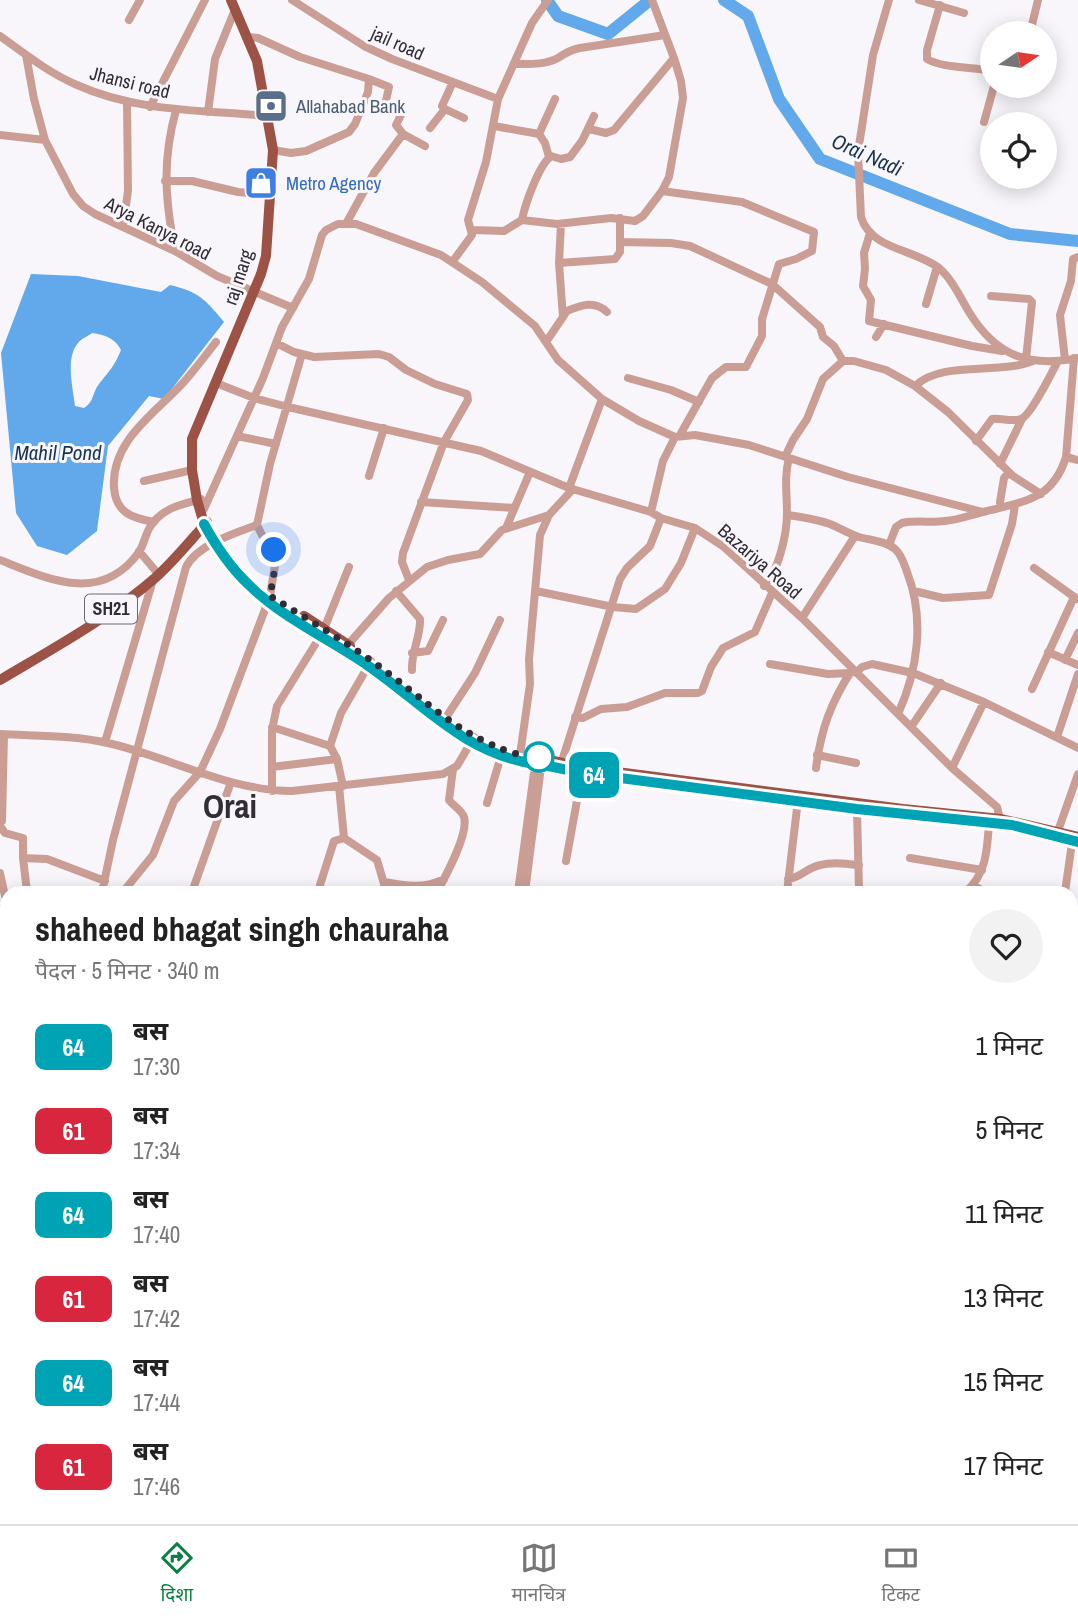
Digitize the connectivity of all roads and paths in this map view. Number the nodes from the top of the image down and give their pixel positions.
1 (140, 0) edge
2 (205, 0) edge
3 (231, 0) edge
4 (292, 0) edge
5 (548, 0) edge
6 (652, 0) edge
7 (889, 0) edge
8 (919, 0) edge
9 (1038, 0) edge
10 (940, 5) junction
11 (234, 12) junction
12 (964, 13) dead end
13 (129, 20) dead end
14 (1033, 21) edge
15 (665, 34) junction
16 (0, 36) edge
17 (248, 37) junction
18 (26, 55) junction
19 (674, 58) junction
20 (515, 64) junction
21 (980, 68) edge
22 (369, 79) junction
23 (453, 82) junction
24 (498, 99) junction
25 (555, 99) dead end
26 (127, 101) junction
27 (150, 107) junction
28 (176, 110) junction
29 (445, 110) junction
30 (208, 112) junction
31 (267, 116) junction
32 (594, 116) dead end
33 (464, 118) dead end
34 (494, 126) junction
35 (429, 128) dead end
36 (589, 129) junction
37 (403, 134) junction
38 (539, 134) junction
39 (0, 135) edge
40 (45, 140) junction
41 (425, 146) dead end
42 (273, 150) junction
43 (549, 157) junction
44 (165, 181) junction
45 (662, 191) junction
46 (271, 195) junction
47 (620, 218) junction
48 (522, 220) junction
49 (347, 222) junction
50 (561, 224) junction
51 (123, 226) junction
52 (473, 230) junction
53 (870, 233) junction
54 (620, 242) junction
55 (175, 251) junction
56 (1078, 257) edge
57 (453, 261) junction
58 (559, 263) junction
59 (937, 267) junction
60 (772, 284) junction
61 (255, 293) junction
62 (991, 296) dead end
63 (926, 304) dead end
64 (293, 308) junction
65 (607, 312) dead end
66 (563, 317) junction
67 (884, 324) junction
68 (876, 337) dead end
69 (216, 342) dead end
70 (545, 342) junction
71 (278, 344) junction
72 (1005, 351) junction
73 (302, 354) junction
74 (1069, 359) edge
75 (1029, 360) junction
76 (843, 361) junction
77 (628, 378) dead end
78 (1075, 378) edge
79 (216, 383) junction
80 (915, 386) junction
81 (254, 398) junction
82 (602, 399) junction
83 (698, 401) junction
84 (288, 407) junction
85 (1074, 410) edge
86 (1022, 419) junction
87 (384, 428) junction
88 (1068, 435) junction
89 (237, 436) junction
90 (677, 436) junction
91 (1078, 436) edge
92 (192, 439) junction
93 (976, 440) junction
94 (444, 442) junction
95 (276, 444) junction
96 (787, 457) junction
97 (1066, 457) junction
98 (1078, 460) edge
99 (1000, 464) junction
100 (192, 470) junction
101 (530, 472) junction
102 (1009, 472) junction
103 (369, 476) dead end
104 (144, 481) dead end
105 (571, 488) junction
106 (1041, 494) junction
107 (421, 502) junction
108 (1000, 502) dead end
109 (200, 503) junction
110 (1015, 505) junction
111 (514, 508) junction
112 (652, 512) junction
113 (983, 512) junction
114 (549, 515) junction
115 (788, 515) junction
116 (661, 518) junction
117 (154, 522) junction
118 (206, 522) junction
119 (257, 525) junction
120 (506, 528) junction
121 (695, 528) junction
122 (855, 536) junction
123 (217, 542) junction
124 (889, 545) junction
125 (139, 551) junction
126 (0, 560) edge
127 (349, 567) dead end
128 (1034, 568) dead end
129 (156, 577) junction
130 (409, 580) junction
131 (764, 586) junction
132 (536, 591) junction
133 (914, 591) junction
134 (396, 592) junction
135 (772, 593) junction
136 (269, 599) junction
137 (1076, 599) edge
138 (613, 607) junction
139 (802, 618) junction
140 (443, 620) dead end
141 (500, 620) dead end
142 (323, 632) junction
143 (1078, 633) edge
144 (346, 647) junction
145 (1048, 652) junction
146 (412, 653) junction
147 (1065, 660) junction
148 (369, 663) junction
149 (770, 664) dead end
150 (1078, 666) edge
151 (412, 670) dead end
152 (852, 672) junction
153 (913, 673) junction
154 (1078, 674) edge
155 (0, 680) edge
156 (941, 683) junction
157 (1032, 689) dead end
158 (406, 691) junction
159 (984, 702) junction
160 (898, 713) junction
161 (575, 717) junction
162 (445, 719) junction
163 (272, 727) junction
164 (911, 727) junction
165 (2, 734) edge
166 (1057, 737) junction
167 (472, 740) junction
168 (105, 743) junction
169 (330, 746) junction
170 (1078, 748) edge
171 (138, 752) junction
172 (520, 755) junction
173 (817, 755) junction
174 (501, 756) junction
175 (337, 759) junction
176 (539, 763) junction
177 (856, 763) dead end
178 (561, 764) junction
179 (272, 766) junction
180 (816, 768) dead end
181 (952, 768) junction
182 (453, 769) junction
183 (200, 772) junction
184 (582, 773) junction
185 (1078, 774) edge
186 (231, 782) junction
187 (341, 786) junction
188 (272, 791) junction
189 (798, 800) junction
190 (487, 803) dead end
191 (857, 809) junction
192 (1001, 821) junction
193 (989, 822) junction
194 (0, 824) edge
195 (1058, 831) junction
196 (344, 838) junction
197 (1075, 839) edge
198 (23, 858) junction
199 (910, 858) dead end
200 (566, 861) dead end
201 (859, 865) junction
202 (982, 870) junction
203 (444, 879) junction
204 (788, 879) junction
205 (105, 881) junction
206 (384, 882) junction
207 (320, 884) dead end
208 (974, 885) edge
209 (26, 886) edge
210 (104, 886) edge
211 (128, 886) edge
212 (194, 886) edge
213 (384, 886) edge
214 (440, 886) edge
215 (519, 886) edge
216 (526, 886) edge
217 (787, 886) edge
218 (859, 886) edge
219 (1066, 886) edge

1 - 13 street
2 - 27 street
3 - 11 main road, raj marg
4 - 23 street, jail road
5 - 20 street
6 - 15 street
7 - 53 street
8 - 10 street
9 - 14 street
10 - 12 street
10 - 21 street
11 - 17 main road, raj marg
11 - 30 street
15 - 19 street
15 - 20 street
16 - 18 street, Jhansi road
17 - 22 street
17 - 31 main road, raj marg
18 - 26 street, Jhansi road
18 - 40 street, Arya Kanya road
19 - 36 street
19 - 45 street
20 - 24 street
22 - 37 street
22 - 42 street
23 - 24 street, jail road
23 - 29 street
24 - 34 street
25 - 38 street
26 - 27 street, Jhansi road
26 - 51 street
27 - 28 street, Jhansi road
28 - 30 street, Jhansi road
28 - 44 street
29 - 33 street
29 - 35 street
30 - 31 street, Jhansi road
31 - 42 main road, raj marg
32 - 36 street
34 - 38 street
34 - 52 street
36 - 43 street
37 - 41 street
37 - 49 street
38 - 43 street
39 - 40 street
40 - 51 street, Arya Kanya road
42 - 46 main road, raj marg
43 - 48 street
44 - 46 street
44 - 55 street
45 - 47 street
45 - 60 street
46 - 61 main road, raj marg
47 - 50 street
47 - 54 street
48 - 50 street
48 - 52 street
49 - 57 street
49 - 64 street
50 - 58 street
51 - 55 street, Arya Kanya road
52 - 57 street
53 - 59 street
53 - 67 street
54 - 58 street
54 - 60 street
55 - 61 street, Arya Kanya road
56 - 74 street
57 - 70 street
58 - 66 street
59 - 63 street
59 - 72 street
60 - 76 street
60 - 83 street
61 - 64 street, Arya Kanya road
61 - 79 main road, raj marg
62 - 75 street
64 - 71 street
65 - 66 street
66 - 70 street
67 - 68 street
67 - 72 street
69 - 117 street
70 - 82 street
71 - 73 street
71 - 81 street
72 - 75 street
73 - 84 street
73 - 94 street
74 - 75 street
74 - 78 street
74 - 86 street
75 - 80 street
76 - 80 street
76 - 96 street
77 - 83 street
78 - 85 street
79 - 81 street, Bazariya Road
79 - 92 main road, raj marg
80 - 93 street
81 - 84 street, Bazariya Road
81 - 89 street
82 - 90 street
82 - 105 street
83 - 90 street
84 - 87 street, Bazariya Road
84 - 95 street
85 - 88 street
86 - 93 street
86 - 99 street
87 - 94 street, Bazariya Road
87 - 103 street
88 - 91 street
88 - 97 street
89 - 95 street
89 - 109 street
90 - 96 street
90 - 112 street
92 - 100 main road
92 - 109 main road
93 - 99 street
94 - 101 street, Bazariya Road
94 - 107 street
95 - 119 street
96 - 113 street
96 - 115 street
97 - 98 street
97 - 106 street
99 - 102 street
100 - 104 street
100 - 109 main road
101 - 105 street, Bazariya Road
101 - 111 street
102 - 106 street
102 - 108 street
105 - 112 street, Bazariya Road
105 - 114 street
106 - 110 street
107 - 111 street
107 - 130 street
109 - 117 street
109 - 118 main road
110 - 113 street
110 - 133 street
111 - 120 street
112 - 116 street, Bazariya Road
113 - 124 street
114 - 120 street
114 - 132 street
115 - 122 street
115 - 131 street
116 - 121 street, Bazariya Road
116 - 138 street
117 - 125 street
118 - 123 main road
118 - 129 main road, SH21
119 - 123 street
119 - 136 street
120 - 130 street
121 - 131 street, Bazariya Road
121 - 138 street
122 - 124 street
122 - 139 street
123 - 136 main road
123 - 171 street
124 - 133 street
125 - 126 street
125 - 129 street
127 - 142 street
128 - 137 street
129 - 155 main road, SH21
129 - 168 street
130 - 134 street
131 - 135 street, Bazariya Road
132 - 138 street
132 - 172 street
133 - 153 street
134 - 144 street
134 - 146 street
135 - 139 street, Bazariya Road
135 - 161 street
136 - 142 main road
136 - 183 street
137 - 145 street
138 - 161 street
139 - 152 street, Bazariya Road
140 - 146 street
141 - 162 street
142 - 144 main road
142 - 163 street
143 - 147 street
144 - 148 main road
145 - 147 street
145 - 157 street
146 - 151 street
147 - 150 street
148 - 158 main road
148 - 169 street
149 - 152 street
152 - 153 street
152 - 160 street, Bazariya Road
152 - 173 street
153 - 156 street
153 - 160 street
154 - 166 street
156 - 159 street
156 - 164 street
158 - 162 main road
158 - 167 main road
159 - 166 street
159 - 181 street
160 - 164 street, Bazariya Road
161 - 178 street
162 - 167 main road
163 - 169 street
163 - 179 street
164 - 181 street, Bazariya Road
165 - 168 street
165 - 194 street
166 - 170 street
167 - 172 main road
167 - 174 main road
167 - 182 street
168 - 171 street
169 - 175 street
171 - 183 street
171 - 205 street
172 - 176 main road
173 - 177 street
173 - 180 street
174 - 176 main road
174 - 190 street
175 - 179 street
175 - 187 street
176 - 178 main road
176 - 184 main road
176 - 215 street
176 - 216 street
178 - 192 main road
179 - 188 street
181 - 192 street, Bazariya Road
182 - 187 street
182 - 203 street
183 - 186 street
183 - 211 street
184 - 189 main road
184 - 200 street
185 - 195 street
186 - 188 street
186 - 212 street
187 - 188 street
187 - 196 street
189 - 191 main road
189 - 204 street
191 - 193 main road
191 - 201 street
192 - 193 main road
192 - 195 main road
192 - 197 main road
193 - 202 street
194 - 198 street
195 - 197 main road
196 - 206 street
196 - 207 street
197 - 219 street
198 - 205 street
198 - 209 street
199 - 202 street
201 - 204 street
201 - 218 street
202 - 208 street
203 - 206 street
203 - 214 street
204 - 217 street
205 - 210 street
206 - 213 street

